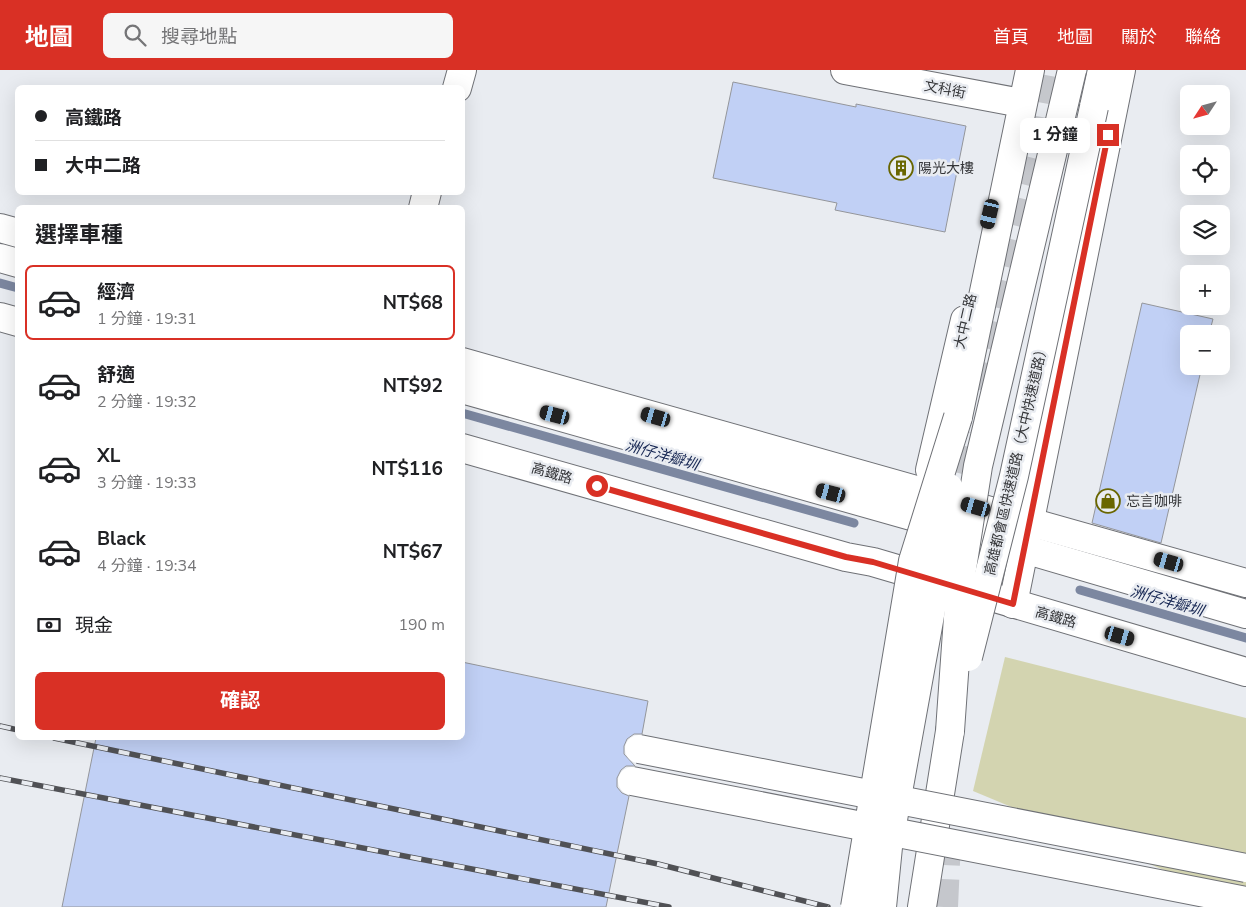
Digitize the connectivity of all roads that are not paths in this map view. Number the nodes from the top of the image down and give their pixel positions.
1 (462, 70) edge
2 (845, 70) edge
3 (1023, 70) edge
4 (1030, 70) edge
5 (1072, 70) edge
6 (1102, 70) edge
7 (1121, 70) edge
8 (458, 85) edge
9 (1016, 102) junction
10 (0, 228) edge
11 (15, 232) edge
12 (0, 258) edge
13 (15, 262) edge
14 (0, 316) edge
15 (15, 321) edge
16 (465, 363) edge
17 (465, 390) edge
18 (958, 417) junction
19 (465, 449) edge
20 (919, 504) junction
21 (1030, 522) junction
22 (1024, 549) junction
23 (902, 571) junction
24 (1246, 583) edge
25 (1013, 604) junction
26 (1246, 614) edge
27 (1246, 672) edge
28 (950, 732) junction
29 (639, 749) dead end
30 (632, 781) dead end
31 (1246, 868) edge
32 (1246, 901) edge
33 (855, 907) edge
34 (882, 907) edge
35 (922, 907) edge

1 - 8 main road
2 - 9 main road, 文科街
3 - 9 main road, 大中二路
4 - 18 main road
5 - 28 main road, bridge
6 - 28 main road, 高雄都會區快速道路（大中快速道路）, bridge
7 - 21 main road
9 - 20 main road, 大中二路
10 - 11 main road
12 - 13 main road
14 - 15 main road
16 - 20 main road
17 - 20 main road
18 - 33 main road, bridge
18 - 34 main road, bridge
19 - 23 main road, 高鐵路
20 - 21 main road
20 - 22 main road
20 - 23 main road, 大中二路
21 - 22 main road
21 - 24 main road
22 - 25 main road
22 - 26 main road
23 - 25 main road, 高鐵路
25 - 27 main road, 高鐵路
28 - 35 main road, 高雄都會區快速道路（大中快速道路）, bridge
29 - 31 main road, bridge
30 - 32 main road, bridge

